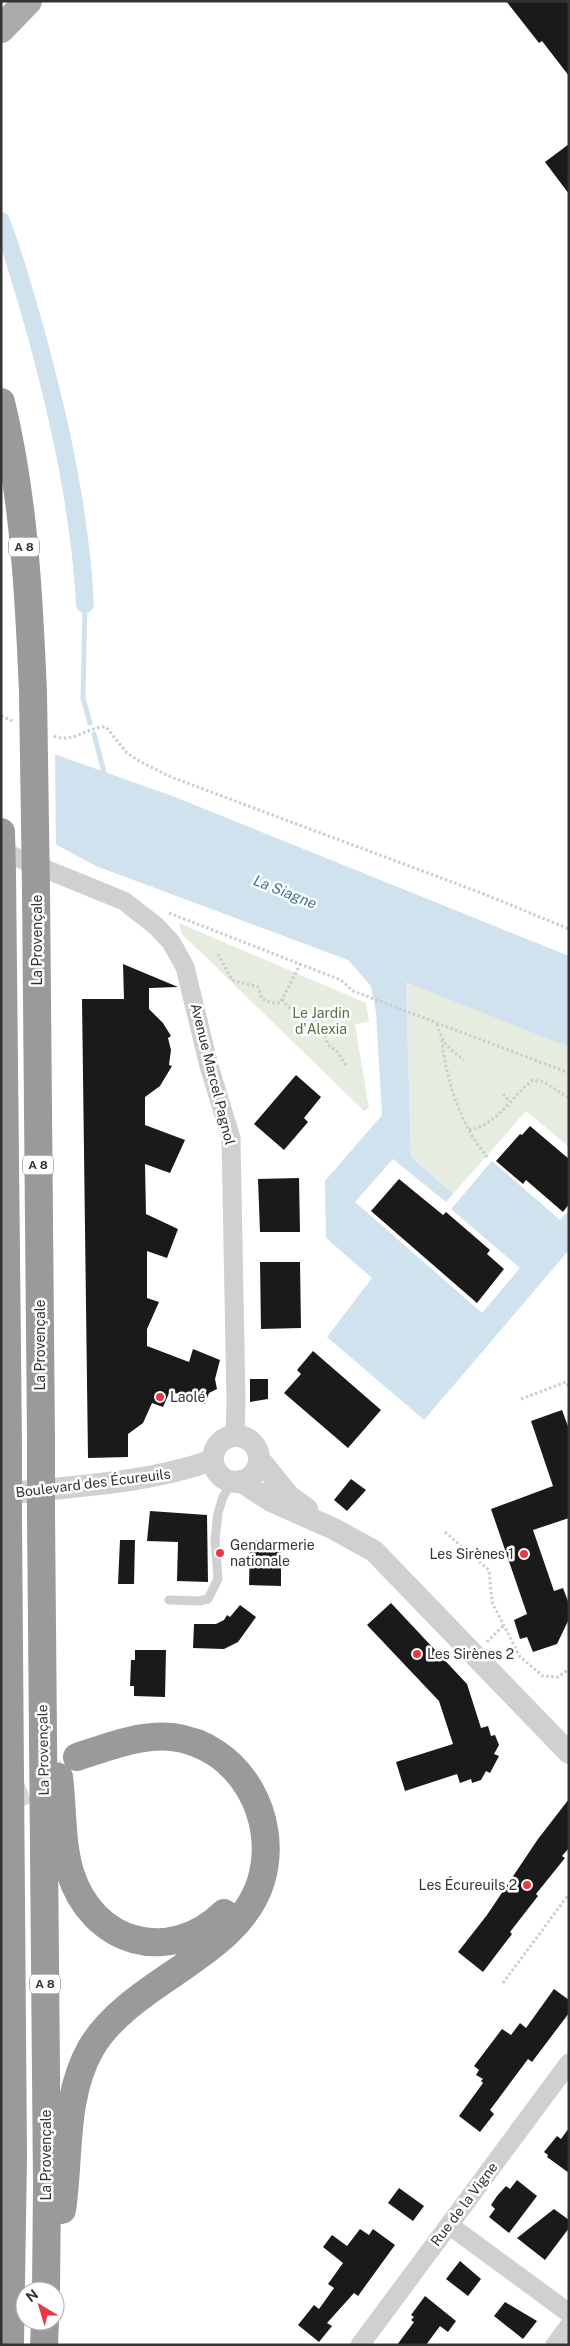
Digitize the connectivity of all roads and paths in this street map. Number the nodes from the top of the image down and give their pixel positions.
1 (28, 1) edge
2 (5, 16) edge
3 (1, 402) edge
4 (1, 716) edge
5 (18, 723) dead end
6 (51, 735) dead end
7 (1, 832) edge
8 (1, 851) edge
9 (2, 873) edge
10 (167, 912) dead end
11 (569, 929) edge
12 (218, 954) dead end
13 (301, 964) junction
14 (282, 999) junction
15 (437, 1023) junction
16 (442, 1040) junction
17 (464, 1060) dead end
18 (347, 1067) dead end
19 (569, 1072) edge
20 (503, 1094) dead end
21 (569, 1098) edge
22 (510, 1102) junction
23 (469, 1130) junction
24 (488, 1158) dead end
25 (6, 1258) junction
26 (1, 1289) edge
27 (567, 1381) edge
28 (569, 1388) edge
29 (521, 1399) dead end
30 (235, 1436) junction
31 (213, 1460) junction
32 (259, 1460) junction
33 (236, 1481) junction
34 (1, 1494) edge
35 (334, 1529) junction
36 (444, 1532) dead end
37 (169, 1600) dead end
38 (504, 1625) junction
39 (474, 1654) junction
40 (569, 1669) edge
41 (42, 1687) junction
42 (569, 1753) edge
43 (569, 1894) edge
44 (504, 1983) dead end
45 (569, 2063) edge
46 (1, 2086) edge
47 (13, 2157) junction
48 (449, 2225) junction
49 (46, 2281) edge
50 (47, 2281) edge
51 (569, 2313) edge
52 (569, 2326) edge
53 (45, 2331) edge
54 (10, 2345) edge
55 (44, 2345) edge
56 (360, 2345) edge
57 (555, 2345) edge

1 - 2 main road
3 - 41 highway, La Provençale / A 8, bridge
4 - 5 path
6 - 11 path
7 - 9 highway, A 8, bridge
8 - 30 street, Avenue Marcel Pagnol
9 - 25 highway, A 8
10 - 13 path
12 - 14 path
13 - 14 path
13 - 15 path
14 - 18 path
15 - 16 path
15 - 19 path
16 - 17 path
16 - 23 path
20 - 22 path
21 - 22 path
22 - 23 path
23 - 24 path
25 - 26 highway
25 - 47 highway, A 8, bridge
27 - 28 path
27 - 29 path
30 - 31 street
30 - 32 street
31 - 33 street
31 - 34 street, Boulevard des Écureuils
32 - 33 street
32 - 35 street
33 - 35 street
33 - 37 lane
35 - 39 street
36 - 38 path
38 - 39 path
38 - 40 path
39 - 42 street
41 - 49 highway, La Provençale / A 8
41 - 50 highway
43 - 44 path
45 - 48 street, Rue de la Vigne
46 - 47 highway
47 - 54 highway, A 8
48 - 51 street
48 - 56 street, Rue de la Vigne
52 - 57 street
53 - 55 highway

